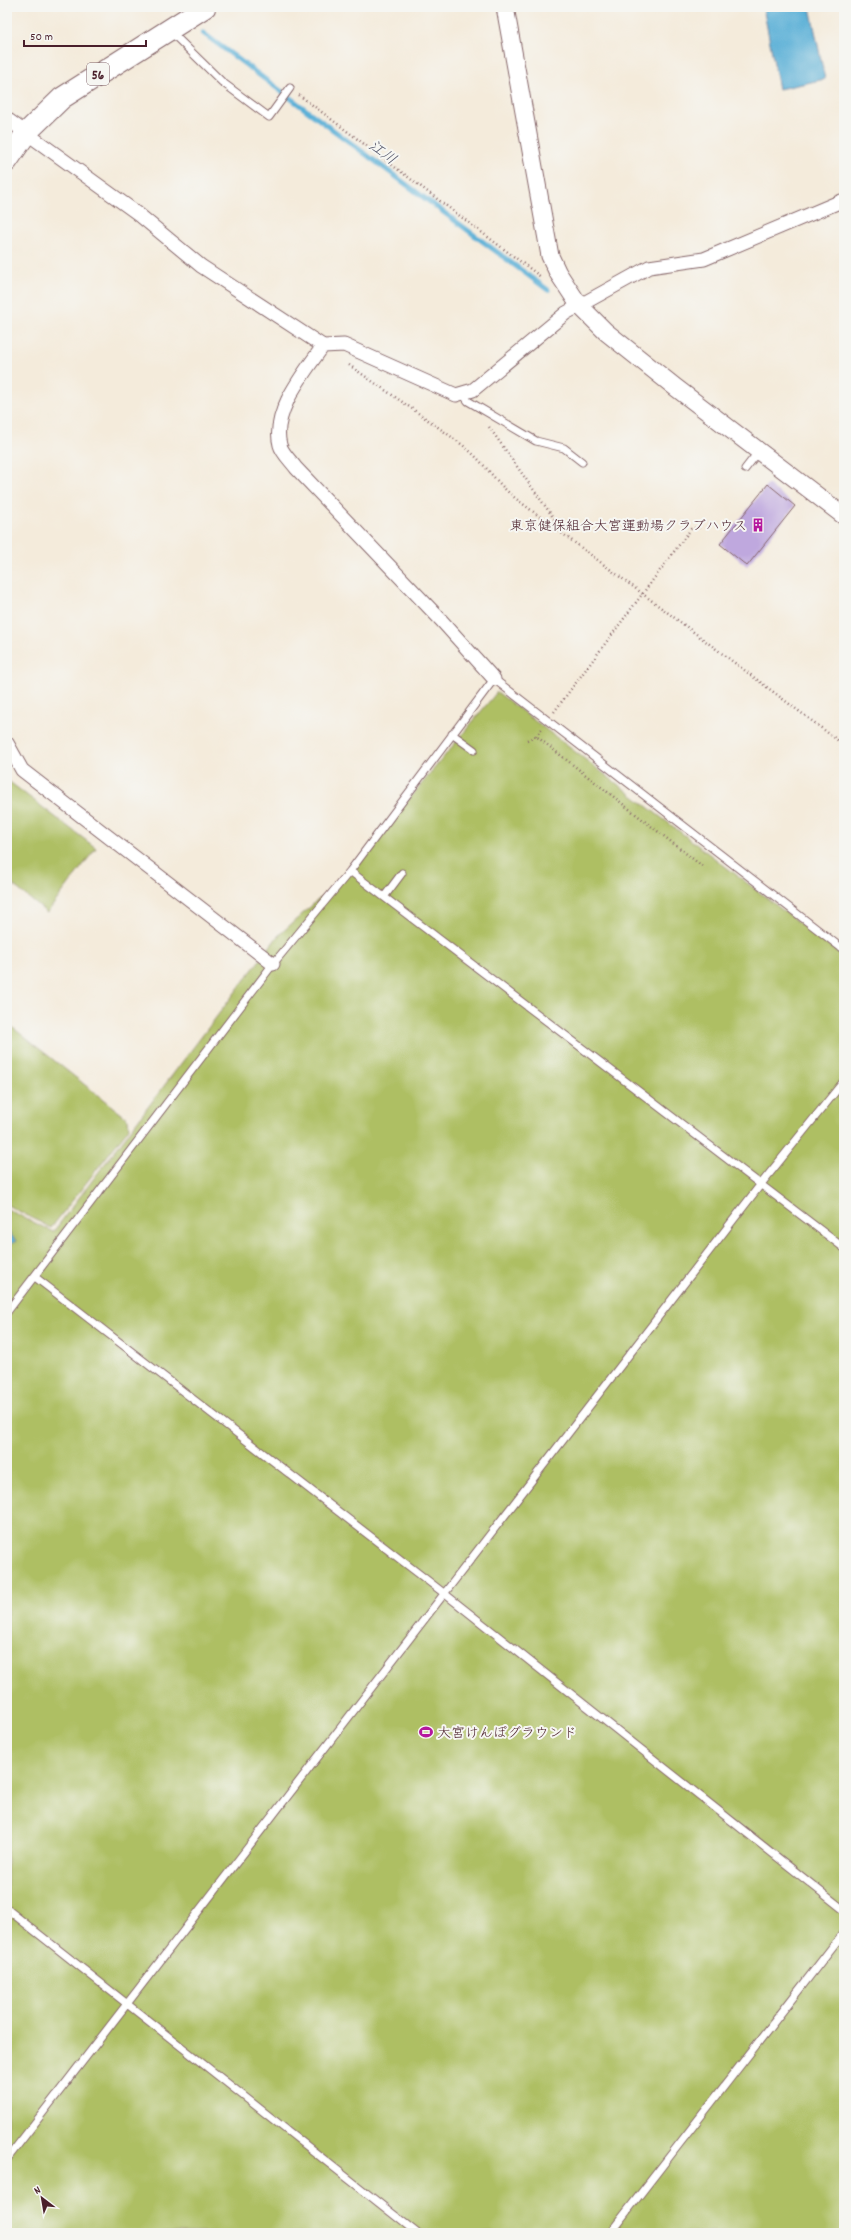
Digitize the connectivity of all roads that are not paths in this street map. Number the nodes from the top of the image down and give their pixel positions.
1 (205, 7) edge
2 (505, 7) edge
3 (169, 30) junction
4 (287, 92) road end
5 (7, 119) edge
6 (27, 132) junction
7 (7, 161) edge
8 (844, 200) edge
9 (579, 305) junction
10 (323, 346) junction
11 (463, 394) junction
12 (759, 451) junction
13 (582, 462) dead end
14 (745, 469) dead end
15 (844, 516) edge
16 (494, 679) junction
17 (452, 734) junction
18 (8, 746) edge
19 (474, 750) dead end
20 (350, 871) junction
21 (402, 873) dead end
22 (384, 897) junction
23 (844, 950) edge
24 (272, 964) junction
25 (844, 1081) edge
26 (761, 1184) junction
27 (844, 1248) edge
28 (34, 1277) junction
29 (7, 1312) edge
30 (445, 1594) junction
31 (7, 1909) edge
32 (844, 1910) edge
33 (844, 1932) edge
34 (129, 2004) junction
35 (7, 2159) edge
36 (417, 2233) edge
37 (610, 2233) edge

1 - 3 main road, 56
2 - 9 street
3 - 4 lane
3 - 6 main road, 56
5 - 6 street
6 - 7 main road, 56
6 - 10 street
8 - 9 street
9 - 11 street
9 - 12 street
10 - 11 street
10 - 16 street
11 - 13 lane
12 - 14 lane
12 - 15 street
16 - 17 lane
16 - 23 lane
17 - 19 lane
17 - 20 lane
18 - 24 street
20 - 22 lane
20 - 24 lane
21 - 22 lane
22 - 26 lane
24 - 28 lane
25 - 26 lane
26 - 27 lane
26 - 30 lane
28 - 29 lane
28 - 30 lane
30 - 32 lane
30 - 34 lane
31 - 34 lane
33 - 37 lane
34 - 35 lane
34 - 36 lane

